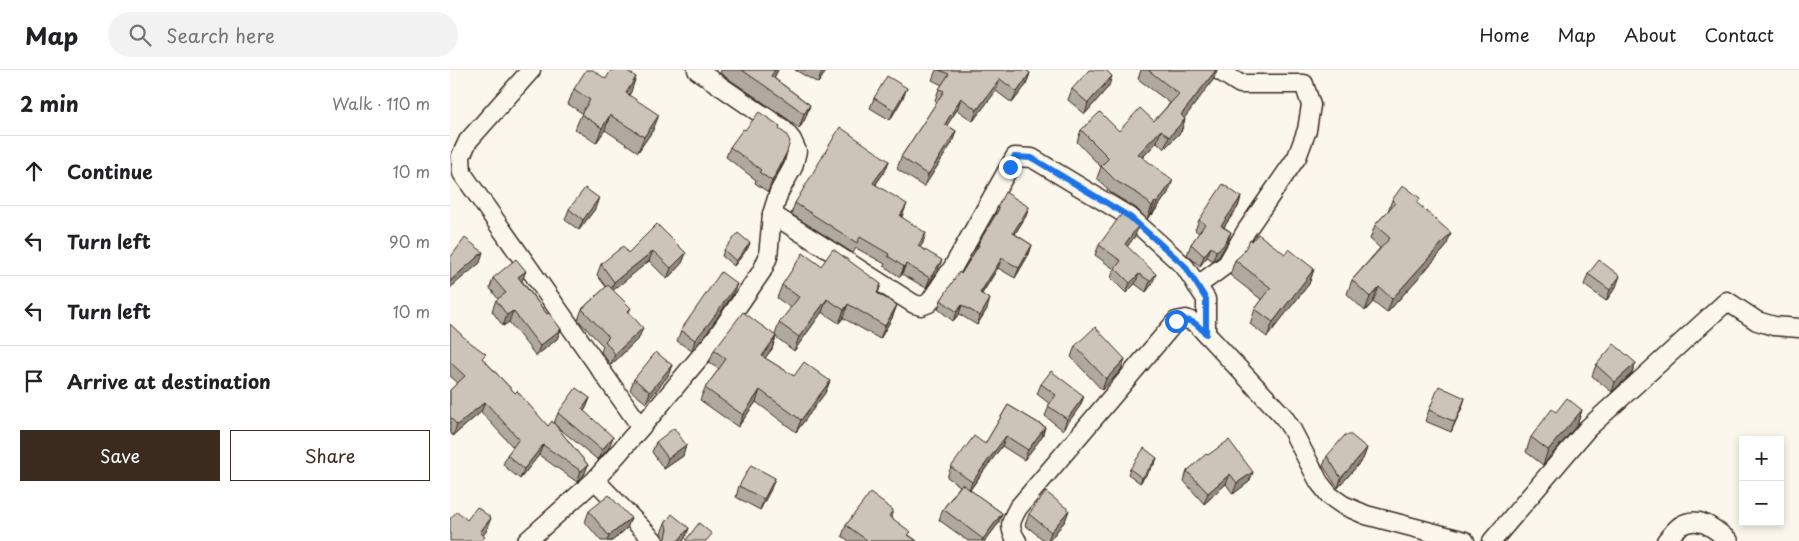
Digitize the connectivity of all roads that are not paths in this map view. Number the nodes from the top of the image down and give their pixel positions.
1 (531, 70) edge
2 (697, 70) edge
3 (1218, 70) edge
4 (1305, 70) edge
5 (1288, 84) junction
6 (456, 167) edge
7 (772, 214) junction
8 (1197, 286) junction
9 (1799, 328) edge
10 (1206, 334) junction
11 (641, 427) junction
12 (595, 480) junction
13 (527, 541) edge
14 (654, 541) edge
15 (1017, 541) edge
16 (1465, 541) edge
17 (1492, 541) edge
18 (1666, 541) edge
19 (1729, 541) edge

1 - 6 street
2 - 7 street
3 - 5 street
4 - 5 street
5 - 8 street
6 - 11 street
7 - 8 street
7 - 11 street
8 - 10 street
9 - 17 street
10 - 15 street
10 - 16 street
11 - 12 street
12 - 13 street
12 - 14 street
18 - 19 street

